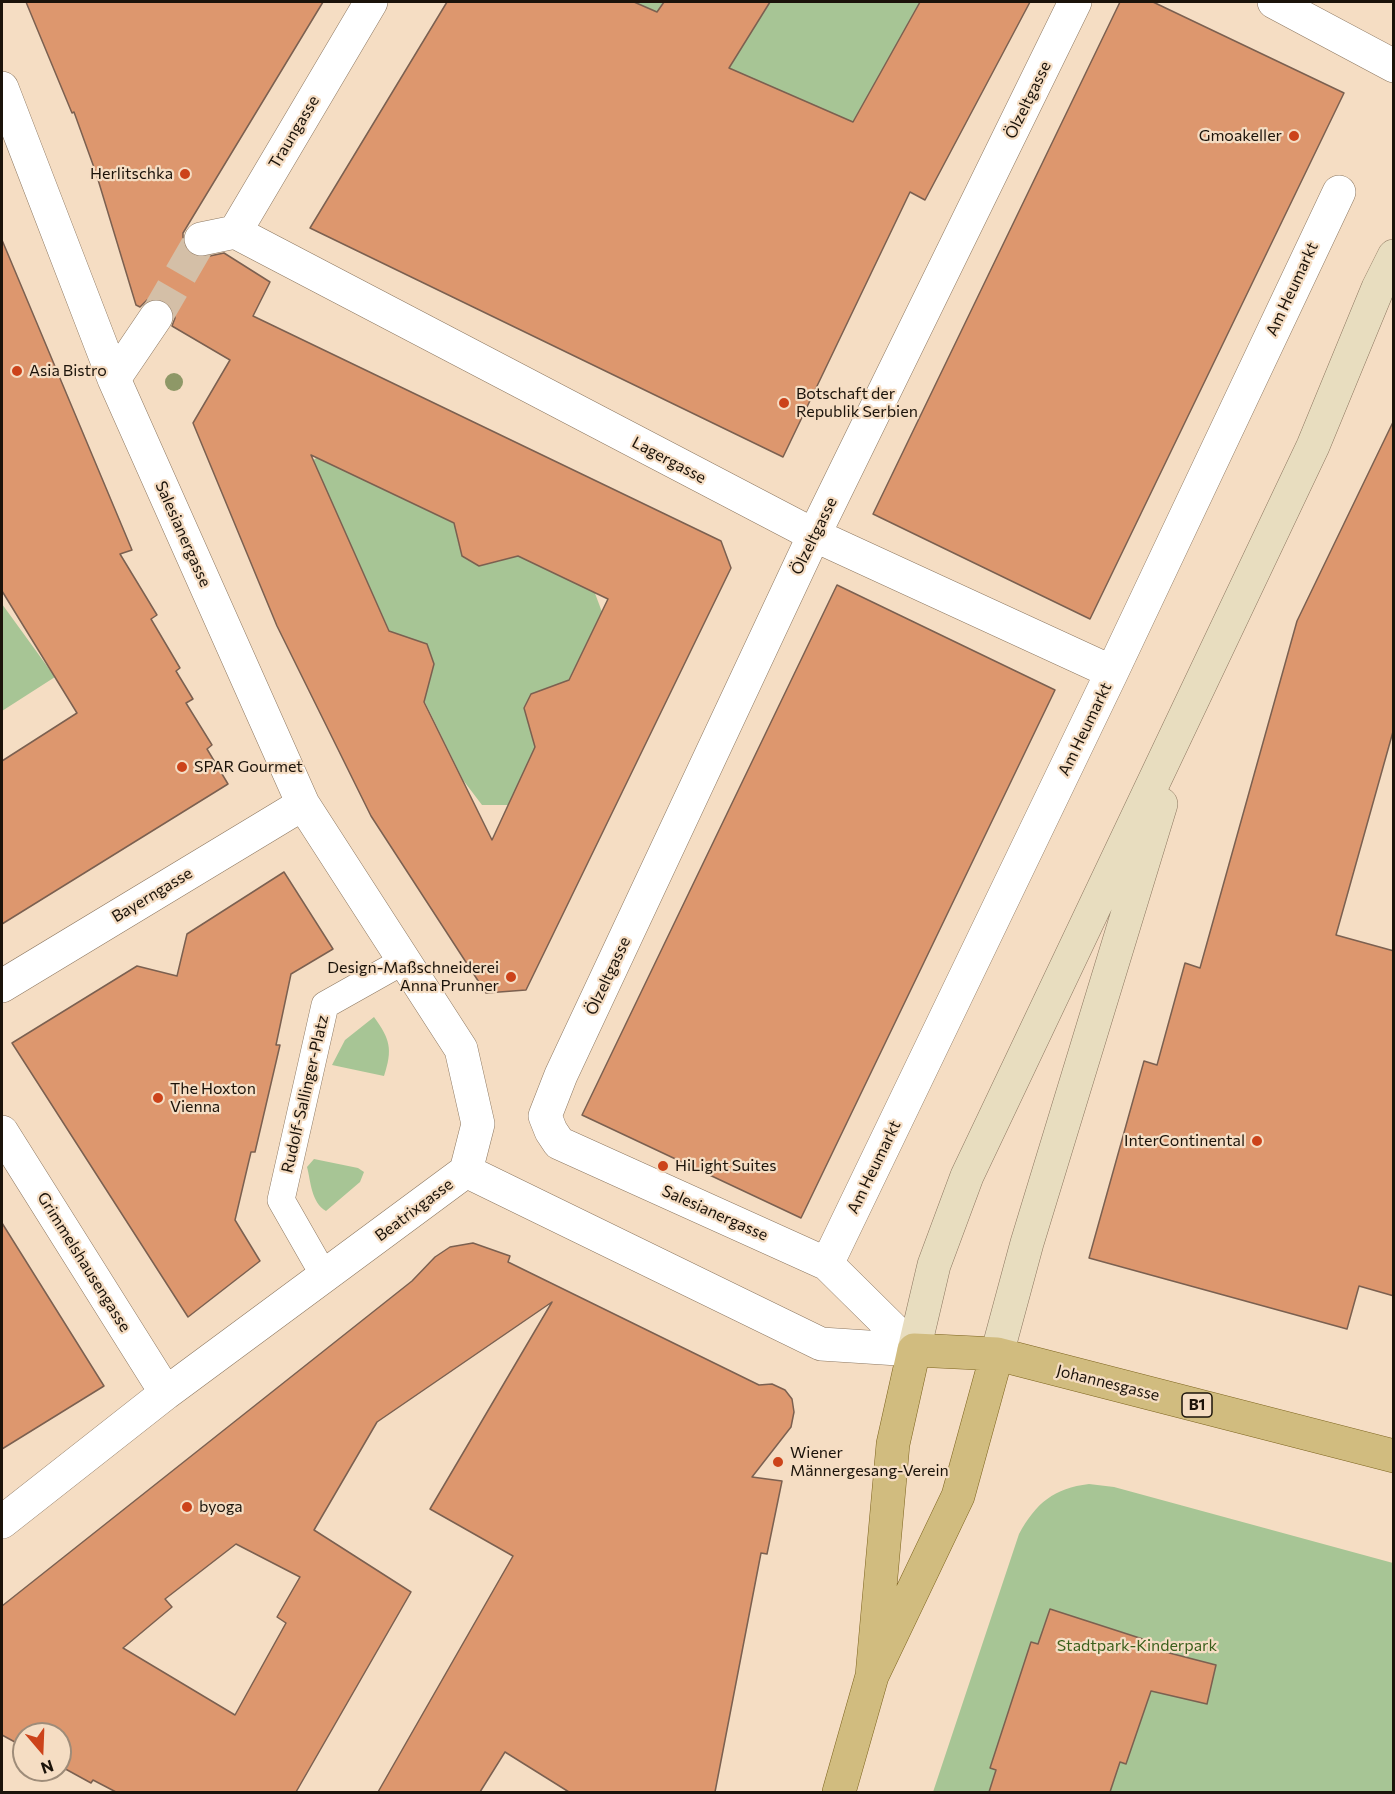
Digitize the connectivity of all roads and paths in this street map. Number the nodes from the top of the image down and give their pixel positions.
1 (371, 2) edge
2 (1076, 2) edge
3 (1274, 2) edge
4 (1394, 66) edge
5 (2, 88) edge
6 (1339, 192) dead end
7 (235, 232) junction
8 (201, 239) dead end
9 (1394, 256) edge
10 (156, 317) tunnel mouth
11 (114, 379) junction
12 (814, 536) junction
13 (1112, 672) junction
14 (1193, 699) junction
15 (303, 804) junction
16 (405, 960) junction
17 (2, 986) edge
18 (561, 1075) joint
19 (2, 1132) edge
20 (466, 1172) junction
21 (827, 1264) junction
22 (324, 1277) junction
23 (914, 1350) junction
24 (997, 1354) junction
25 (166, 1393) junction
26 (1394, 1456) edge
27 (2, 1522) edge
28 (872, 1676) junction
29 (839, 1792) edge

1 - 7 street, Traungasse
2 - 12 street, Ölzeltgasse
3 - 4 street
5 - 11 street, Salesianergasse
6 - 13 street, Am Heumarkt
7 - 8 street
7 - 12 street, Lagergasse
9 - 14 street
10 - 11 street
11 - 15 street, Salesianergasse
12 - 13 street, Lagergasse
12 - 18 street, Ölzeltgasse
13 - 21 street, Am Heumarkt
14 - 23 street
14 - 24 street
15 - 16 street, Salesianergasse
15 - 17 street, Bayerngasse
16 - 20 street
16 - 22 lane, Rudolf-Sallinger-Platz
18 - 21 street, Salesianergasse
19 - 25 street, Grimmelshausengasse
20 - 22 street, Beatrixgasse
20 - 23 street, Beatrixgasse
21 - 23 street, Salesianergasse
22 - 25 street, Beatrixgasse
23 - 24 main road, B1
23 - 28 main road
24 - 26 main road, Johannesgasse / B1
24 - 28 main road
25 - 27 street, Beatrixgasse
28 - 29 main road

